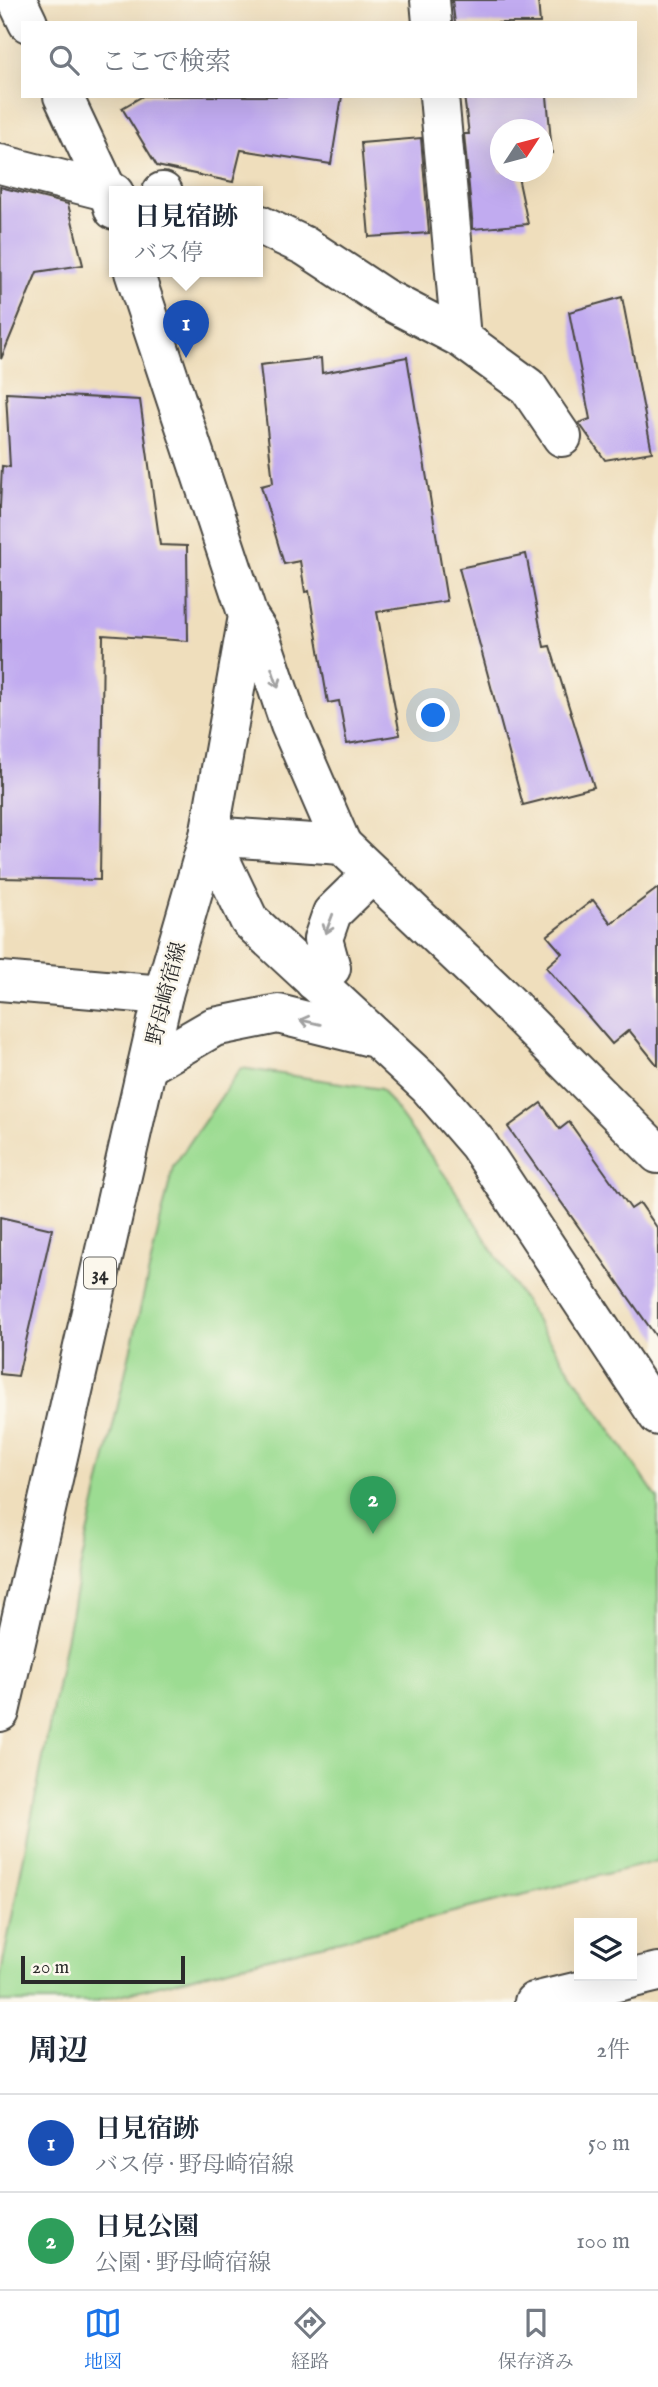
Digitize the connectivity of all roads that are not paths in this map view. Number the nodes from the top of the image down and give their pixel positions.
1 (17, 0) edge
2 (430, 0) edge
3 (27, 21) edge
4 (432, 21) edge
5 (64, 98) edge
6 (439, 98) edge
7 (0, 164) edge
8 (109, 193) edge
9 (109, 198) edge
10 (263, 226) edge
11 (136, 277) edge
12 (461, 338) junction
13 (562, 437) dead end
14 (248, 616) junction
15 (209, 836) junction
16 (342, 845) junction
17 (372, 874) junction
18 (0, 981) edge
19 (314, 981) junction
20 (163, 995) junction
21 (376, 1038) junction
22 (147, 1066) junction
23 (658, 1154) edge
24 (658, 1416) edge
25 (0, 1712) edge
26 (658, 1972) edge
27 (534, 2002) edge

1 - 3 street
2 - 4 street
5 - 8 street
6 - 12 street
7 - 9 street
10 - 12 street
11 - 14 street
12 - 13 street
14 - 15 street, 野母崎宿線
14 -> 16 street
15 - 16 street
15 - 19 street
15 - 20 street, 野母崎宿線 / 34
16 - 17 street
17 -> 19 street
17 - 23 street
18 - 20 street
19 - 21 street
20 - 22 street, 野母崎宿線 / 34
21 -> 22 street
21 - 24 street
22 - 25 street, 野母崎宿線 / 34
26 - 27 street

